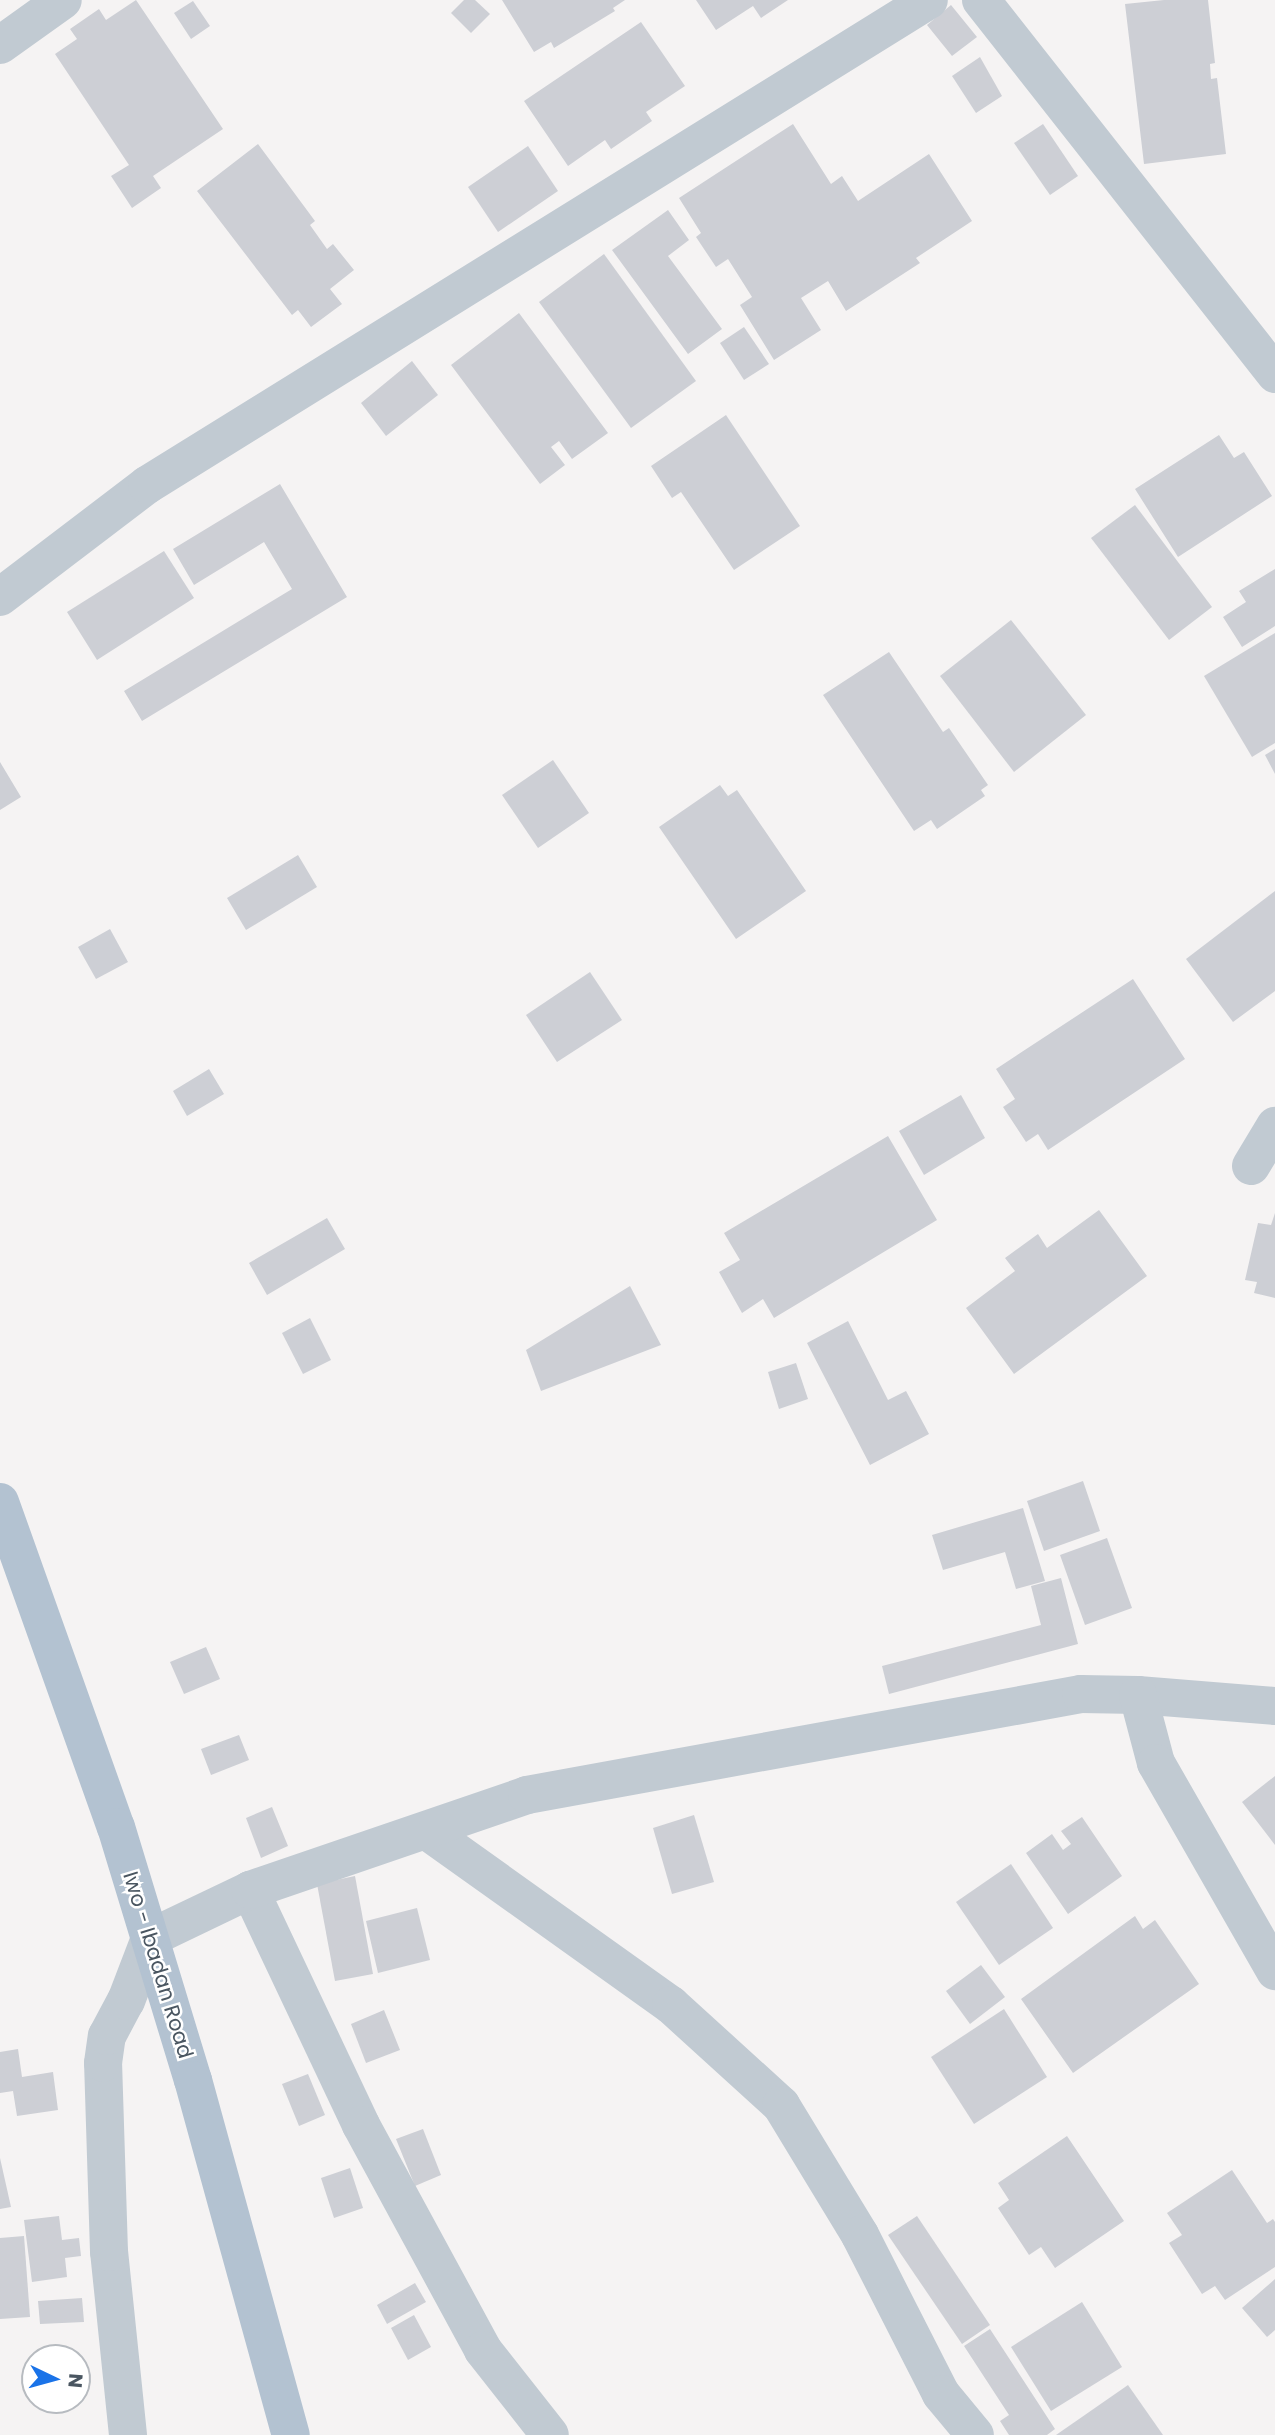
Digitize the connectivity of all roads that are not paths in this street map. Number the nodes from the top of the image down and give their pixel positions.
1 (63, 0) edge
2 (929, 0) edge
3 (981, 0) edge
4 (0, 45) edge
5 (1275, 374) edge
6 (0, 597) edge
7 (1275, 1126) edge
8 (1251, 1166) dead end
9 (0, 1502) edge
10 (8, 1544) edge
11 (1138, 1695) junction
12 (1275, 1706) edge
13 (426, 1831) junction
14 (250, 1890) junction
15 (150, 1938) junction
16 (1275, 1971) edge
17 (128, 2435) edge
18 (291, 2435) edge
19 (550, 2435) edge
20 (975, 2435) edge

1 - 4 street
2 - 6 street
3 - 5 street
7 - 8 street
9 - 10 main road, Iwo - Ibadan Road
10 - 15 main road, Iwo - Ibadan Road
11 - 12 street
11 - 13 street
11 - 16 street
13 - 14 street
13 - 20 street
14 - 15 street
14 - 19 street
15 - 17 street
15 - 18 main road, Iwo - Ibadan Road

